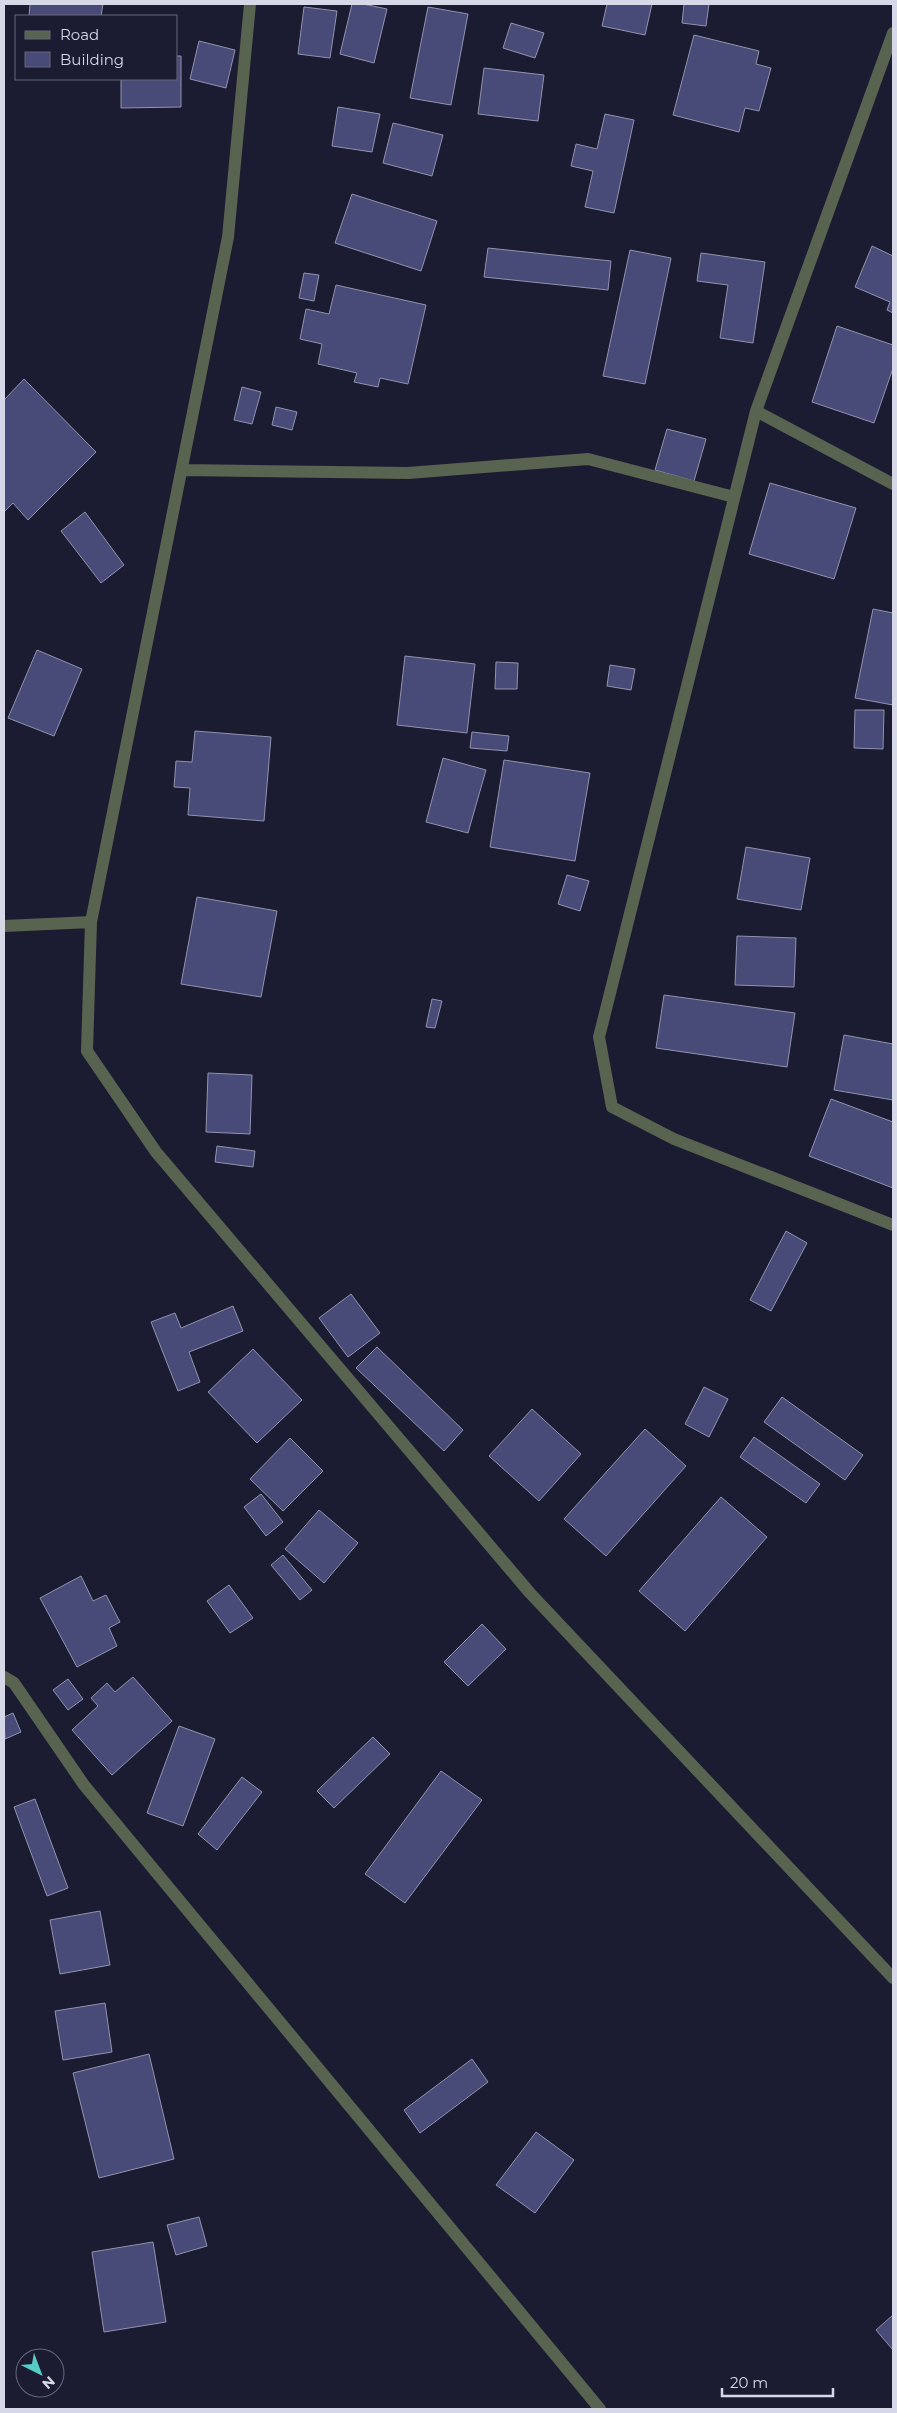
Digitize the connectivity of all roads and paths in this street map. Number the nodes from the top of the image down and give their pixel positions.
1 (250, 4) edge
2 (893, 33) edge
3 (756, 411) junction
4 (182, 470) junction
5 (893, 484) edge
6 (734, 497) junction
7 (91, 922) junction
8 (4, 926) edge
9 (893, 1225) edge
10 (4, 1677) edge
11 (893, 1978) edge
12 (600, 2409) edge

1 - 4 street
2 - 3 street
3 - 5 street
3 - 6 street
4 - 6 street
4 - 7 street
6 - 9 street
7 - 8 street
7 - 11 street
10 - 12 street

